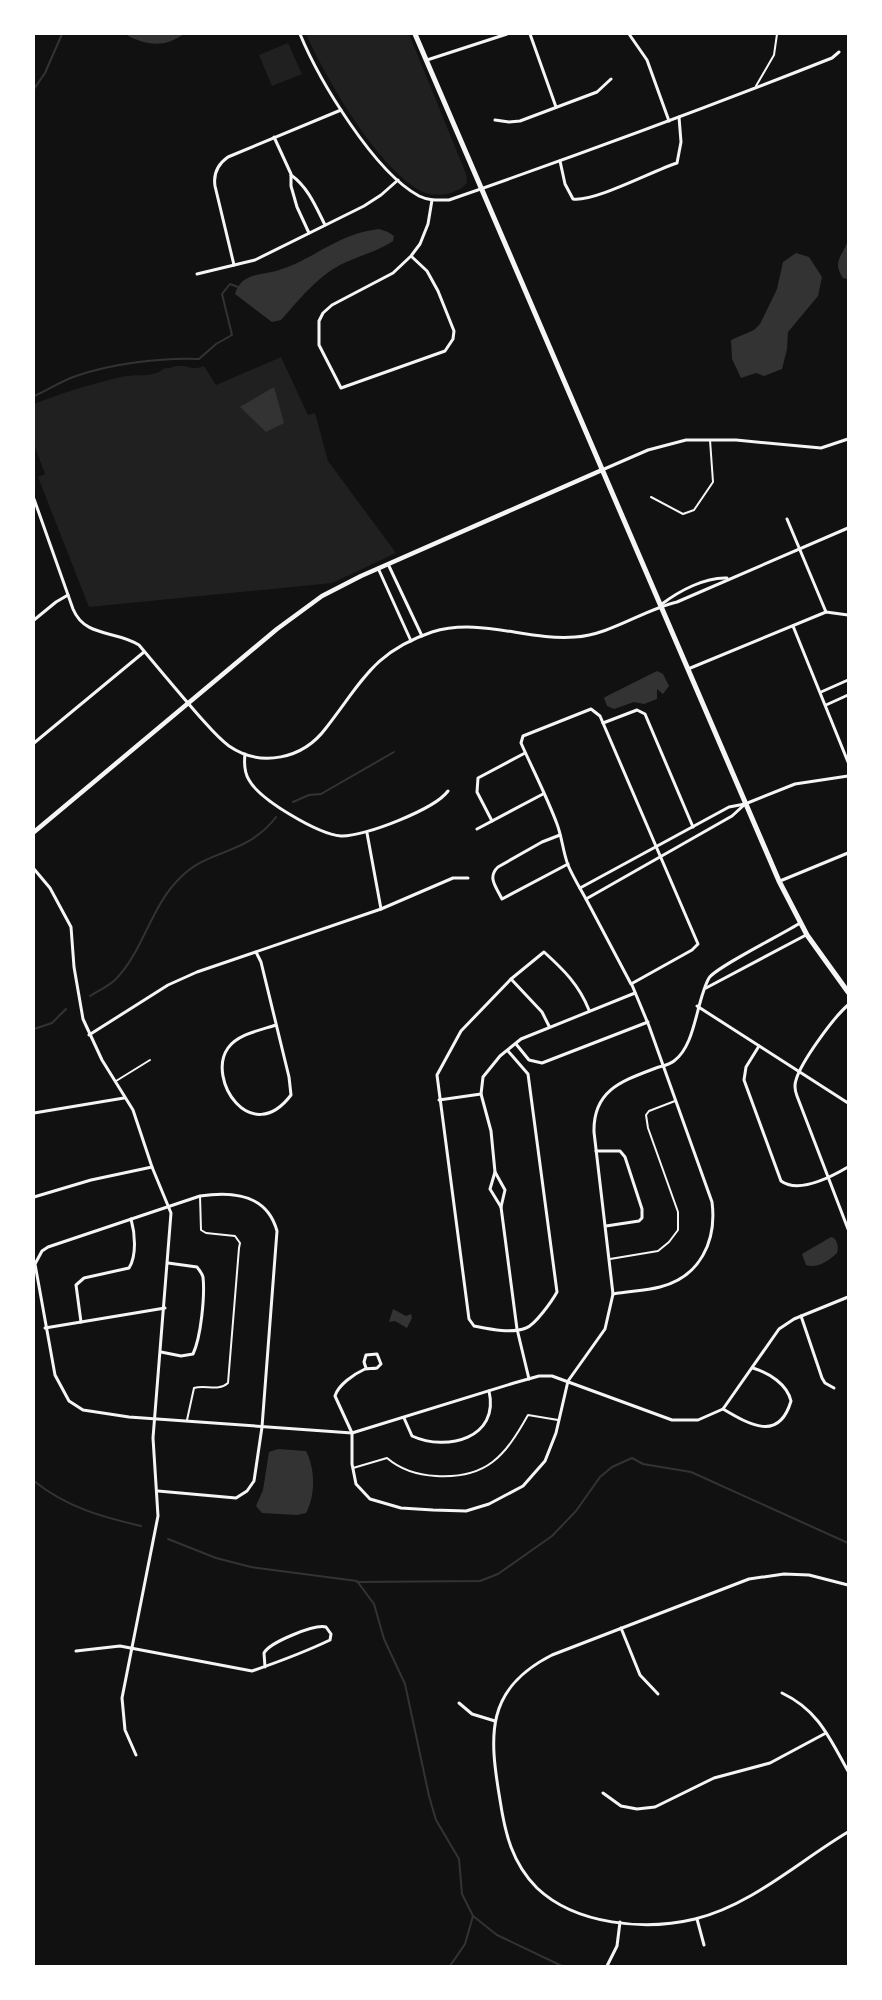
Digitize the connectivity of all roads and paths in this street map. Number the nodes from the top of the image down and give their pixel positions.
1 (300, 34) edge
2 (415, 34) edge
3 (507, 34) edge
4 (530, 34) edge
5 (629, 34) edge
6 (777, 34) edge
7 (839, 52) dead end
8 (426, 60) junction
9 (611, 79) dead end
10 (755, 87) junction
11 (556, 106) junction
12 (341, 110) junction
13 (679, 117) junction
14 (495, 120) dead end
15 (669, 121) junction
16 (274, 137) junction
17 (560, 161) junction
18 (291, 174) junction
19 (398, 180) junction
20 (482, 189) junction
21 (432, 200) junction
22 (326, 225) junction
23 (309, 233) junction
24 (412, 256) junction
25 (234, 265) junction
26 (197, 274) dead end
27 (848, 439) edge
28 (710, 440) junction
29 (602, 470) junction
30 (651, 497) dead end
31 (34, 498) edge
32 (787, 519) dead end
33 (847, 528) edge
34 (848, 535) edge
35 (799, 549) junction
36 (388, 564) junction
37 (378, 568) junction
38 (727, 578) junction
39 (68, 595) junction
40 (660, 606) junction
41 (826, 612) junction
42 (848, 615) edge
43 (34, 620) edge
44 (793, 626) junction
45 (422, 636) junction
46 (411, 641) junction
47 (144, 652) junction
48 (687, 670) junction
49 (848, 680) edge
50 (821, 692) junction
51 (848, 695) edge
52 (188, 704) junction
53 (826, 704) junction
54 (603, 723) junction
55 (34, 743) edge
56 (525, 753) junction
57 (245, 754) junction
58 (848, 762) edge
59 (848, 776) edge
60 (448, 791) dead end
61 (543, 794) junction
62 (745, 804) junction
63 (492, 821) junction
64 (693, 827) junction
65 (477, 829) dead end
66 (34, 832) edge
67 (367, 833) junction
68 (560, 835) junction
69 (656, 847) junction
70 (848, 853) edge
71 (660, 857) junction
72 (568, 864) junction
73 (34, 869) edge
74 (468, 878) dead end
75 (779, 881) junction
76 (580, 888) junction
77 (586, 899) junction
78 (381, 909) junction
79 (800, 923) junction
80 (807, 935) junction
81 (256, 952) junction
82 (511, 979) junction
83 (631, 984) junction
84 (706, 989) junction
85 (848, 992) edge
86 (635, 993) junction
87 (848, 1005) edge
88 (697, 1006) junction
89 (589, 1010) junction
90 (648, 1022) junction
91 (276, 1025) junction
92 (549, 1026) junction
93 (89, 1035) junction
94 (516, 1044) junction
95 (759, 1046) junction
96 (508, 1051) junction
97 (150, 1060) dead end
98 (662, 1066) junction
99 (799, 1072) junction
100 (115, 1082) junction
101 (481, 1094) junction
102 (125, 1098) junction
103 (439, 1100) junction
104 (675, 1101) junction
105 (848, 1103) edge
106 (34, 1113) edge
107 (596, 1151) junction
108 (152, 1167) junction
109 (848, 1167) edge
110 (495, 1172) junction
111 (828, 1176) junction
112 (200, 1196) junction
113 (34, 1197) edge
114 (169, 1206) junction
115 (501, 1207) junction
116 (131, 1219) junction
117 (606, 1226) junction
118 (848, 1229) edge
119 (610, 1259) junction
120 (168, 1263) junction
121 (613, 1294) junction
122 (848, 1297) edge
123 (165, 1308) junction
124 (801, 1316) junction
125 (81, 1322) junction
126 (45, 1328) junction
127 (516, 1329) junction
128 (161, 1352) junction
129 (366, 1368) junction
130 (753, 1368) junction
131 (529, 1379) junction
132 (568, 1381) junction
133 (834, 1388) dead end
134 (489, 1391) junction
135 (723, 1409) junction
136 (156, 1418) junction
137 (404, 1418) junction
138 (187, 1420) junction
139 (558, 1420) junction
140 (262, 1427) junction
141 (352, 1433) junction
142 (353, 1468) junction
143 (158, 1491) junction
144 (848, 1585) edge
145 (621, 1628) junction
146 (132, 1648) junction
147 (76, 1651) dead end
148 (265, 1667) junction
149 (782, 1693) dead end
150 (658, 1694) dead end
151 (459, 1703) dead end
152 (495, 1721) junction
153 (826, 1732) junction
154 (136, 1755) dead end
155 (848, 1771) edge
156 (603, 1793) dead end
157 (848, 1832) edge
158 (697, 1918) junction
159 (620, 1922) junction
160 (704, 1945) dead end
161 (607, 1966) edge

1 - 12 street
2 - 8 main road
3 - 8 street
4 - 11 street
5 - 15 street
6 - 10 lane
7 - 10 street
8 - 20 main road
9 - 11 street
10 - 13 street
11 - 14 street
12 - 16 street
12 - 19 street
13 - 15 street
13 - 17 street
15 - 17 street
16 - 18 street
16 - 25 street
17 - 20 street
18 - 22 street
18 - 23 street
19 - 21 street
19 - 22 street
20 - 21 street
20 - 29 main road
21 - 24 street
22 - 23 street
23 - 25 street
24 - 24 street
25 - 26 street
27 - 28 street
28 - 29 street
28 - 30 lane
29 - 36 street
29 - 40 main road
31 - 39 street
32 - 35 street
33 - 34 street
33 - 35 street
35 - 38 street
35 - 41 street
36 - 37 street
36 - 45 street
37 - 46 street
37 - 52 street
38 - 40 street
38 - 40 street
39 - 43 street
39 - 47 street
40 - 45 street
40 - 48 main road
41 - 42 street
41 - 44 street
44 - 48 street
44 - 50 street
45 - 46 street
46 - 57 street
47 - 52 street
47 - 55 street
48 - 62 main road
49 - 50 street
50 - 53 street
51 - 53 street
52 - 57 street
52 - 66 street
53 - 58 street
54 - 56 street
54 - 64 street
54 - 69 street
56 - 61 street
56 - 63 street
57 - 67 street
59 - 62 street
60 - 67 street
61 - 63 street
61 - 68 street
62 - 64 street
62 - 71 street
62 - 75 main road
63 - 65 street
64 - 69 street
67 - 78 street
68 - 72 street
68 - 72 street
69 - 71 street
69 - 76 street
70 - 75 street
71 - 77 street
71 - 83 street
72 - 76 street
73 - 93 street
74 - 78 street
75 - 79 main road
76 - 77 street
77 - 83 street
78 - 81 street
79 - 80 main road
79 - 84 street
80 - 84 street
80 - 85 main road
81 - 91 street
81 - 93 street
82 - 89 street
82 - 92 street
82 - 103 street
83 - 86 street
84 - 88 street
86 - 89 street
86 - 90 street
87 - 99 street
88 - 95 street
88 - 98 street
89 - 92 street
90 - 94 street
90 - 98 street
91 - 91 street
92 - 94 street
93 - 100 street
94 - 96 street
95 - 99 street
95 - 111 street
96 - 101 street
96 - 127 street
97 - 100 lane
98 - 104 street
98 - 107 street
99 - 105 street
99 - 111 street
100 - 102 street
101 - 103 street
101 - 110 street
102 - 106 street
102 - 108 street
103 - 127 street
104 - 119 lane
104 - 121 street
107 - 117 street
107 - 117 street
108 - 113 street
108 - 114 street
109 - 111 street
110 - 115 street
110 - 115 street
111 - 118 street
112 - 114 street
112 - 138 lane
112 - 140 street
114 - 116 street
114 - 120 street
115 - 127 street
116 - 125 street
116 - 126 street
117 - 119 street
119 - 121 street
120 - 123 street
120 - 128 street
121 - 132 street
122 - 124 street
123 - 125 street
123 - 128 street
124 - 130 street
124 - 133 street
125 - 126 street
126 - 136 street
127 - 131 street
128 - 136 street
129 - 129 street
129 - 141 street
130 - 135 street
130 - 135 street
131 - 132 street
131 - 134 street
132 - 135 street
132 - 139 street
134 - 137 street
134 - 137 street
136 - 138 street
136 - 143 street
137 - 141 street
138 - 140 street
139 - 142 lane
139 - 142 street
140 - 141 street
140 - 143 street
141 - 142 street
143 - 146 street
144 - 145 street
145 - 150 street
145 - 152 street
146 - 147 street
146 - 148 street
146 - 154 street
148 - 148 street
149 - 153 street
151 - 152 street
152 - 159 street
153 - 155 street
153 - 156 street
157 - 158 street
158 - 159 street
158 - 160 street
159 - 161 street

